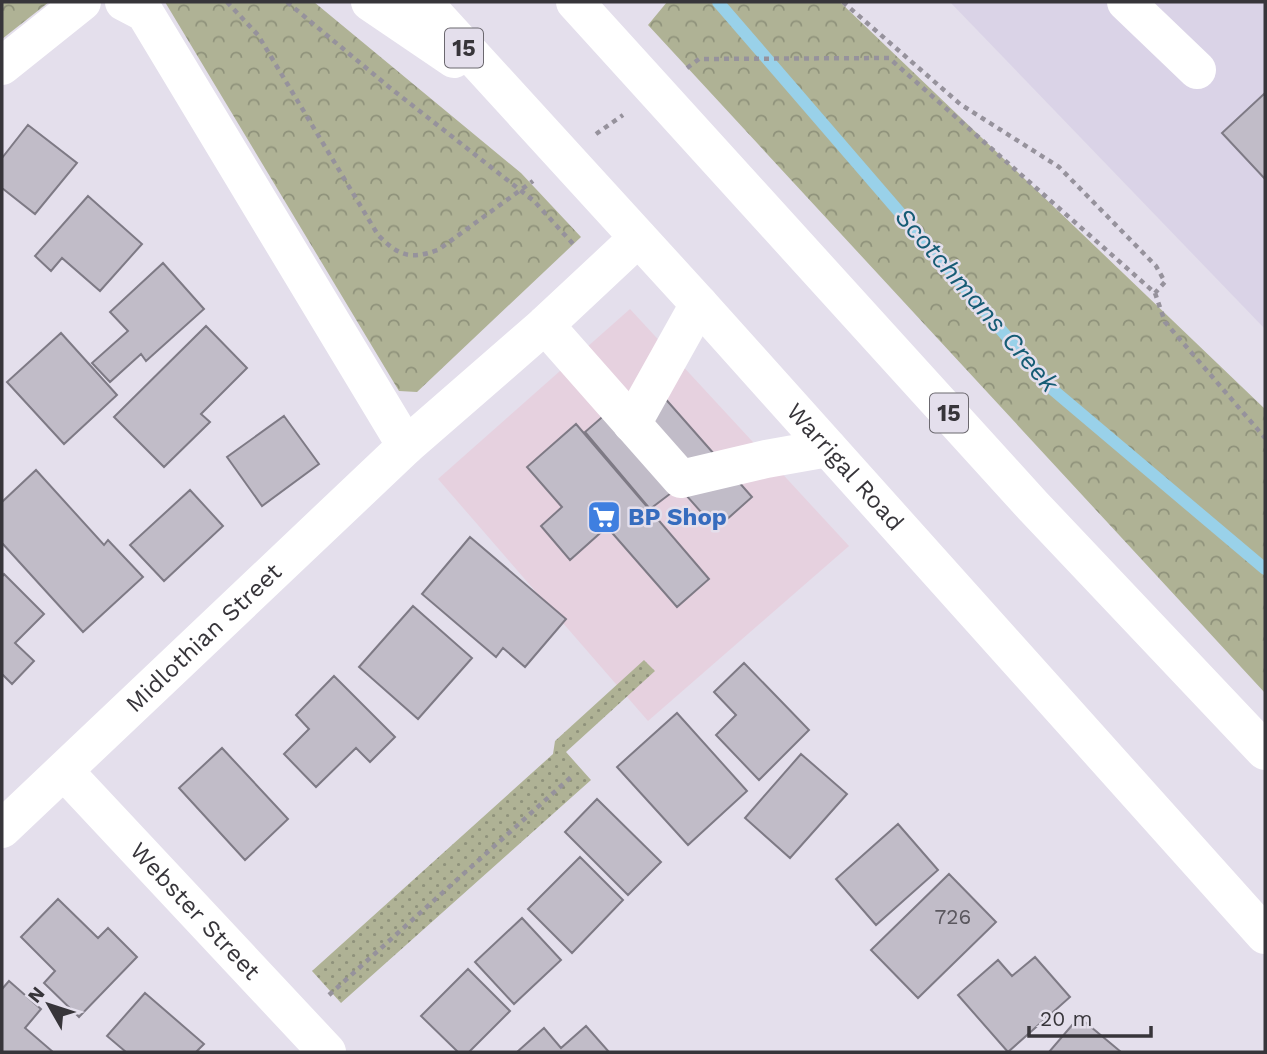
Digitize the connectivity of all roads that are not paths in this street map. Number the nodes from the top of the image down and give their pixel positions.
1 (82, 2) edge
2 (370, 2) edge
3 (423, 2) edge
4 (575, 2) edge
5 (603, 2) edge
6 (1126, 2) edge
7 (135, 7) edge
8 (623, 56) junction
9 (2, 66) edge
10 (1197, 70) dead end
11 (505, 94) junction
12 (638, 239) junction
13 (699, 304) junction
14 (545, 325) junction
15 (632, 424) junction
16 (406, 446) junction
17 (828, 447) junction
18 (1265, 751) edge
19 (64, 771) junction
20 (2, 829) edge
21 (1265, 935) edge
22 (327, 1052) edge

1 - 9 main road
2 - 11 main road
3 - 11 main road, Warrigal Road / 15
4 - 8 main road, 15
5 - 8 main road
6 - 10 main road
7 - 16 main road
8 - 18 main road, 15
11 - 12 main road, Warrigal Road / 15
12 - 13 main road, Warrigal Road / 15
12 - 14 main road, Midlothian Street
13 - 15 main road
13 - 17 main road, Warrigal Road / 15
14 - 15 main road
14 - 16 main road, Midlothian Street
15 - 17 main road
16 - 19 main road, Midlothian Street
17 - 21 main road, Warrigal Road / 15
19 - 20 main road, Midlothian Street
19 - 22 main road, Webster Street

